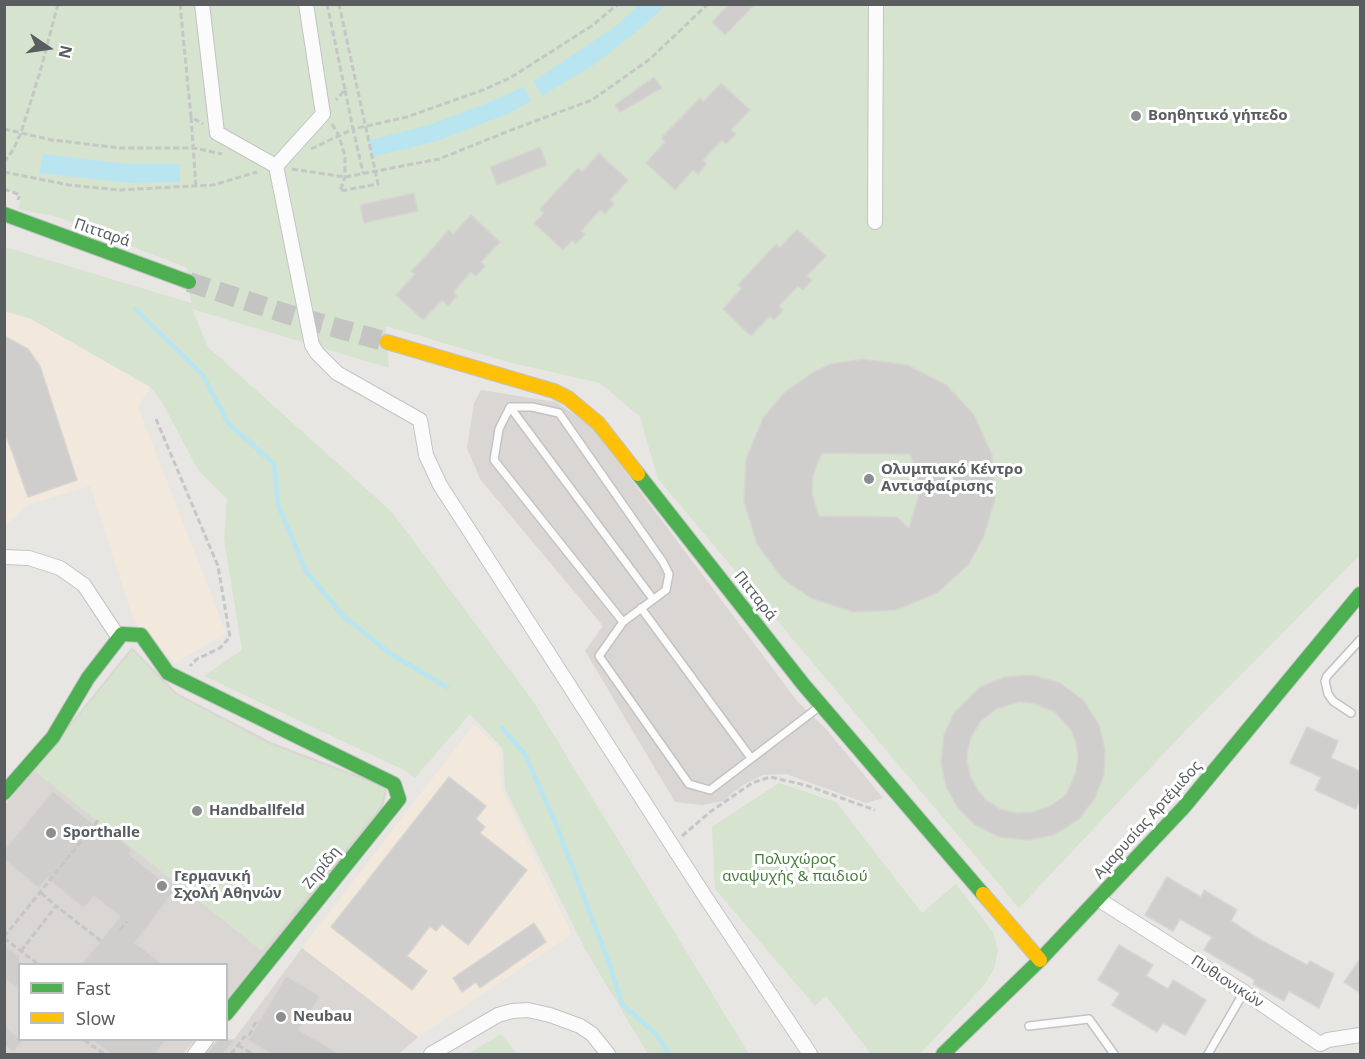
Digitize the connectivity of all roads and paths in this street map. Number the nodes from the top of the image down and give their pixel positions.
1 (58, 4) edge
2 (180, 4) edge
3 (202, 4) edge
4 (306, 4) edge
5 (327, 4) edge
6 (339, 4) edge
7 (618, 4) edge
8 (708, 4) edge
9 (876, 4) edge
10 (345, 90) junction
11 (323, 114) junction
12 (191, 117) junction
13 (365, 126) junction
14 (4, 129) edge
15 (353, 129) junction
16 (21, 133) junction
17 (217, 133) junction
18 (339, 136) junction
19 (194, 148) junction
20 (308, 151) dead end
21 (233, 156) dead end
22 (4, 162) edge
23 (276, 166) junction
24 (375, 171) junction
25 (4, 172) edge
26 (363, 173) junction
27 (345, 177) junction
28 (196, 187) junction
29 (4, 189) edge
30 (17, 200) dead end
31 (4, 214) edge
32 (875, 222) dead end
33 (189, 282) tunnel mouth
34 (387, 342) tunnel mouth
35 (510, 407) junction
36 (156, 419) dead end
37 (4, 557) edge
38 (743, 568) dead end
39 (736, 573) dead end
40 (653, 599) junction
41 (1358, 601) edge
42 (641, 608) junction
43 (623, 622) junction
44 (119, 638) junction
45 (1360, 640) edge
46 (178, 678) junction
47 (822, 705) junction
48 (1351, 713) dead end
49 (752, 758) junction
50 (7, 784) edge
51 (875, 810) dead end
52 (99, 819) dead end
53 (671, 844) junction
54 (41, 893) junction
55 (1098, 899) junction
56 (56, 906) junction
57 (127, 921) dead end
58 (120, 930) dead end
59 (4, 938) edge
60 (101, 941) dead end
61 (21, 951) junction
62 (1040, 960) junction
63 (37, 963) edge
64 (1244, 992) junction
65 (228, 1012) edge
66 (254, 1014) dead end
67 (1029, 1026) dead end
68 (1360, 1035) edge
69 (85, 1041) edge
70 (205, 1041) edge
71 (238, 1045) junction
72 (1319, 1049) edge
73 (104, 1054) edge
74 (195, 1054) edge
75 (231, 1054) edge
76 (252, 1054) edge
77 (431, 1054) edge
78 (608, 1054) edge
79 (810, 1054) edge
80 (944, 1054) edge
81 (1114, 1054) edge
82 (1208, 1054) edge

1 - 16 path
2 - 12 path
3 - 17 street
4 - 11 street
5 - 10 path
6 - 13 path
7 - 13 path
8 - 24 path
9 - 32 street
10 - 11 path
10 - 15 path
11 - 18 path
11 - 23 street
12 - 17 path
12 - 19 path
13 - 15 path
13 - 24 path
14 - 16 path
15 - 18 path
15 - 26 path
16 - 19 path
16 - 22 path
17 - 23 street
18 - 20 path
18 - 27 path
19 - 21 path
19 - 28 path
23 - 27 path
23 - 28 path
23 - 53 street
24 - 26 path
24 - 27 path
25 - 28 path
26 - 27 path
29 - 30 path
31 - 33 street, Πιτταρά
34 - 47 street, Πιτταρά
35 - 40 lane
35 - 40 lane
35 - 43 lane
36 - 46 path
37 - 44 street
38 - 39 path
40 - 42 lane
41 - 55 street, Αμαρυσίας Αρτέμιδος
42 - 43 lane
42 - 49 lane
43 - 49 lane
44 - 46 street
44 - 50 street
45 - 48 lane
46 - 65 street, Ζηρίδη
47 - 49 lane
47 - 62 street, Πιτταρά
51 - 53 path
52 - 54 path
53 - 79 street
54 - 56 path
54 - 59 path
55 - 62 street, Αμαρυσίας Αρτέμιδος
55 - 64 street, Πυθιονικών
56 - 60 path
56 - 61 path
57 - 58 path
59 - 61 path
61 - 63 path
62 - 80 street, Αμαρυσίας Αρτέμιδος
64 - 72 street, Πυθιονικών
64 - 82 lane
66 - 71 path
67 - 81 lane
68 - 72 street, Πυθιονικών
69 - 73 path
70 - 74 street
71 - 75 path
71 - 76 path
77 - 78 street

